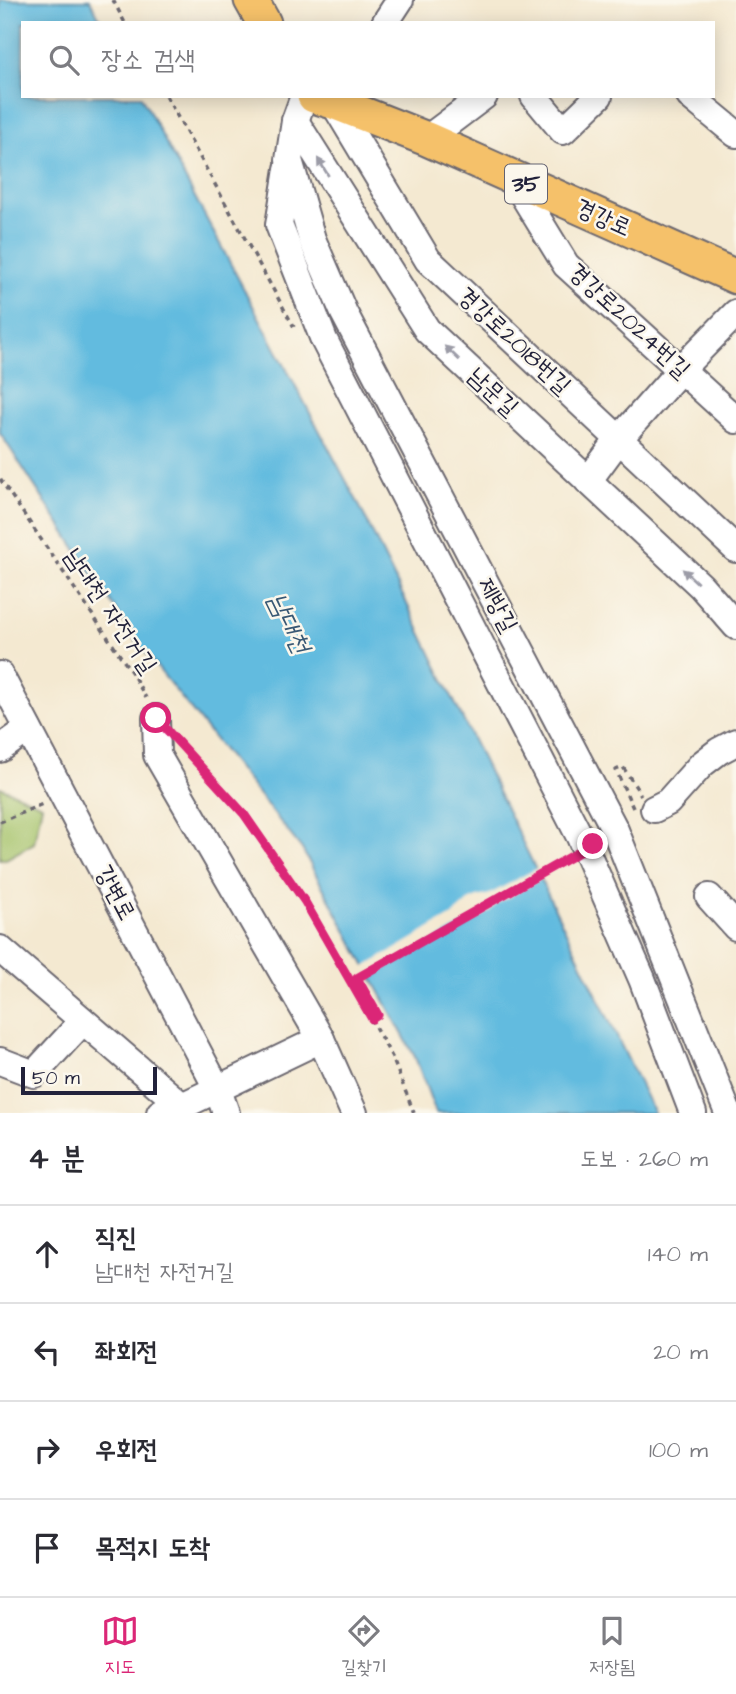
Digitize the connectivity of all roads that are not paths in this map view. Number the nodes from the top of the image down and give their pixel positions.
1 (251, 0) edge
2 (400, 0) edge
3 (263, 21) edge
4 (386, 21) edge
5 (481, 98) edge
6 (536, 98) edge
7 (596, 98) edge
8 (692, 98) edge
9 (316, 102) edge
10 (736, 134) edge
11 (427, 139) junction
12 (289, 160) junction
13 (512, 177) junction
14 (736, 277) edge
15 (736, 313) edge
16 (681, 369) junction
17 (736, 420) edge
18 (619, 439) junction
19 (588, 481) junction
20 (736, 549) edge
21 (736, 625) edge
22 (0, 675) edge
23 (156, 718) road end
24 (28, 729) junction
25 (736, 742) edge
26 (0, 749) edge
27 (654, 809) road end
28 (709, 897) dead end
29 (736, 927) edge
30 (0, 949) edge
31 (83, 1021) junction
32 (321, 1039) junction
33 (0, 1061) edge
34 (222, 1101) edge
35 (171, 1110) edge
36 (354, 1113) edge
37 (693, 1113) edge
38 (728, 1113) edge

1 - 3 main road
2 - 4 street
5 - 11 street
6 - 7 street
8 - 10 street
9 - 11 main road, 경강로 / 35
9 - 12 street, 제방길
9 - 18 street, 경강로2018번길
19 -> 9 street, 남문길
11 - 13 main road, 경강로 / 35
12 - 37 street
12 - 38 street, 제방길
13 - 14 main road, 경강로 / 35
13 - 16 street, 경강로2024번길
15 - 16 street
16 - 17 street, 경강로2024번길
16 - 18 street
18 - 19 street
18 - 20 street, 경강로2018번길
21 -> 19 street, 남문길
22 - 24 street, 강변로
23 - 32 street
24 - 26 street
24 - 34 street, 강변로
25 - 27 street
28 - 29 street
30 - 31 street
31 - 33 street
31 - 35 street
32 - 34 street
32 - 36 street
34 - 35 street

